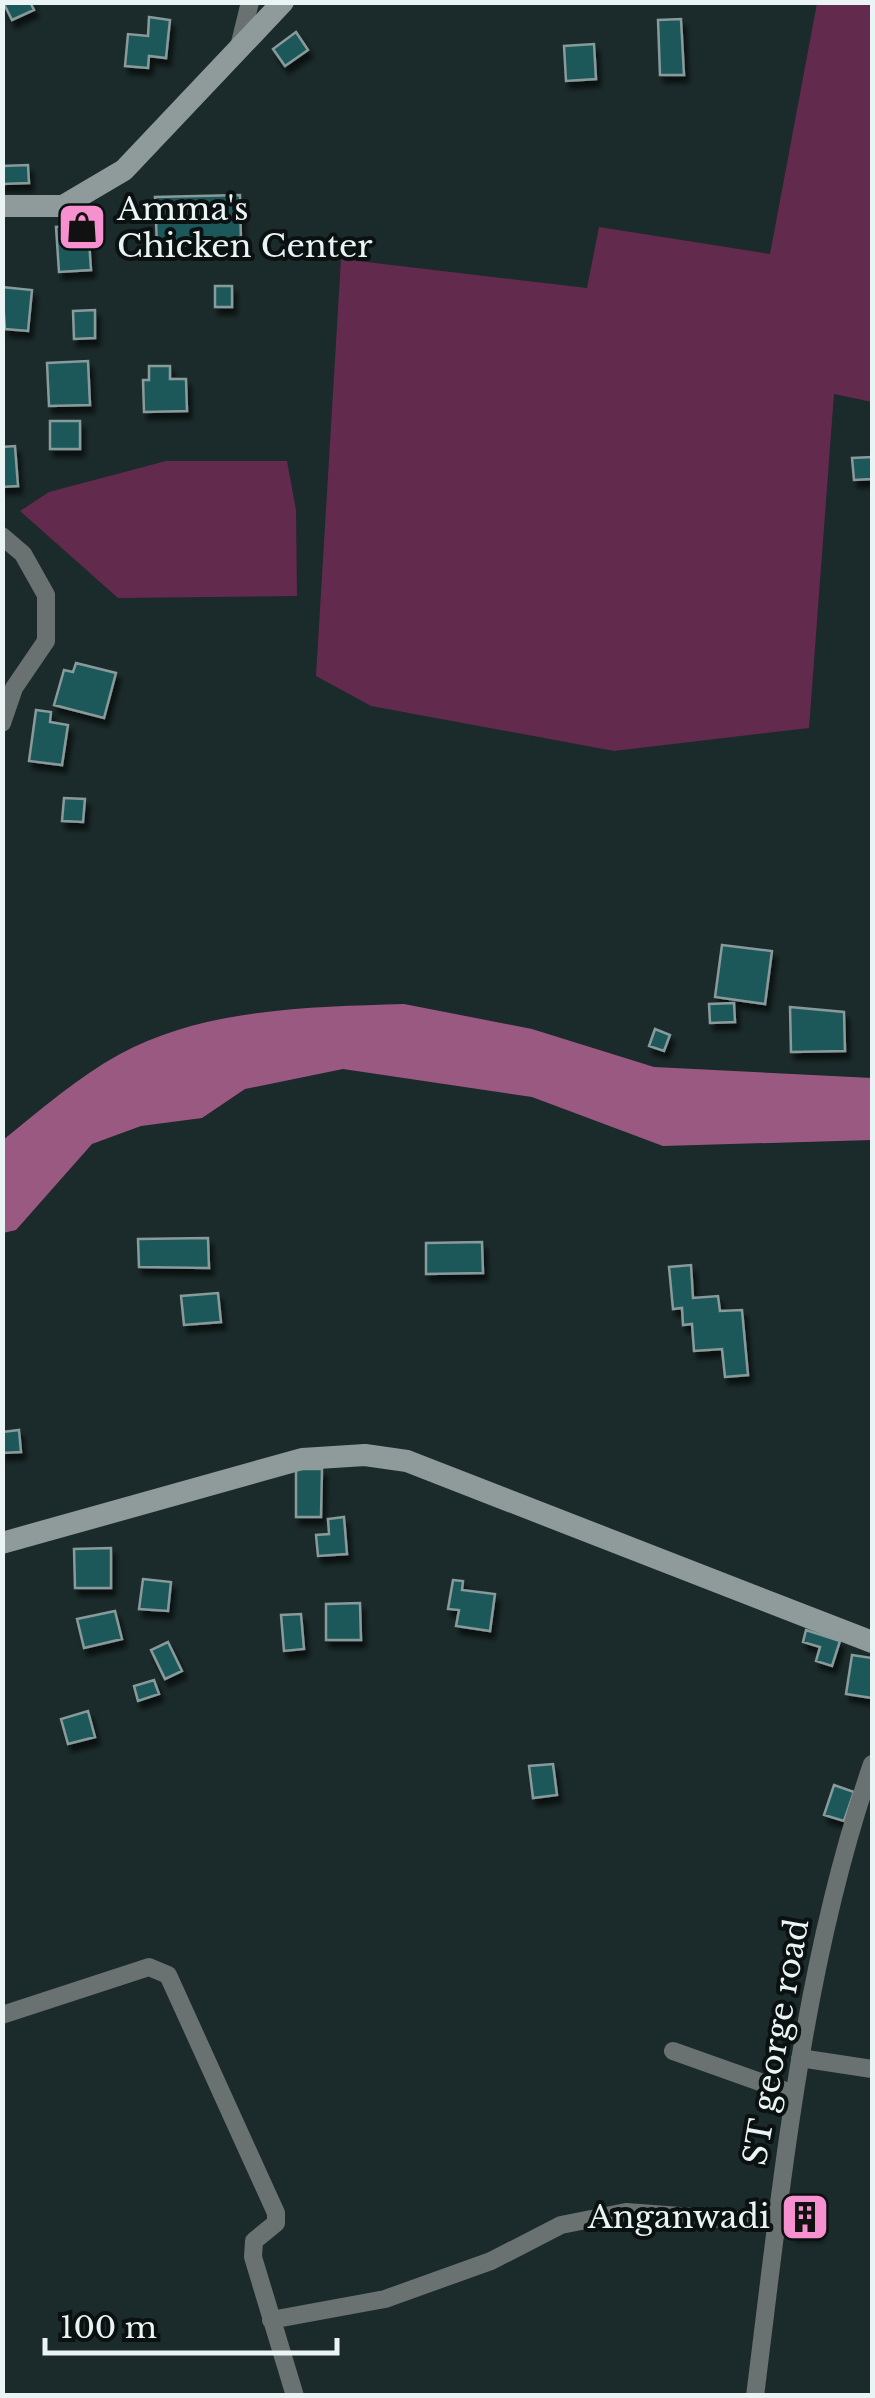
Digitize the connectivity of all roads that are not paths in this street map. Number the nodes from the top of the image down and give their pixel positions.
1 (250, 2) edge
2 (283, 2) edge
3 (238, 51) junction
4 (2, 206) edge
5 (2, 536) edge
6 (2, 722) edge
7 (2, 1543) edge
8 (872, 1642) edge
9 (872, 1764) edge
10 (2, 2014) edge
11 (673, 2050) dead end
12 (800, 2058) junction
13 (872, 2069) edge
14 (794, 2094) junction
15 (777, 2224) junction
16 (271, 2320) junction
17 (295, 2396) edge
18 (755, 2396) edge

1 - 3 street
2 - 3 main road
3 - 4 main road
5 - 6 street
7 - 8 main road
9 - 12 street, ST george road
10 - 16 street
11 - 14 street
12 - 13 street
12 - 14 street, ST george road
14 - 15 street, ST george road
15 - 16 street
15 - 18 street, ST george road
16 - 17 street

